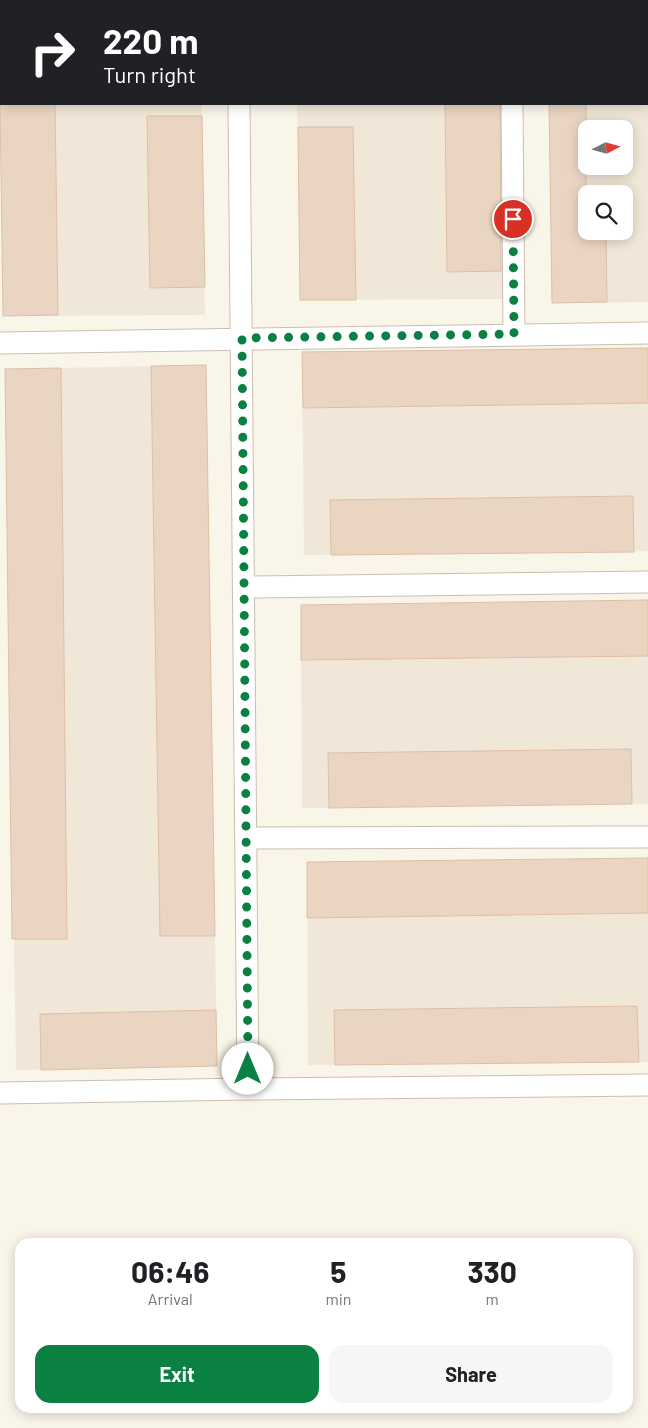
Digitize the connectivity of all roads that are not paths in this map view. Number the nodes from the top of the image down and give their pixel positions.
1 (239, 105) edge
2 (512, 105) edge
3 (648, 333) edge
4 (514, 334) junction
5 (242, 338) junction
6 (0, 343) edge
7 (648, 582) edge
8 (244, 587) junction
9 (648, 837) edge
10 (246, 838) junction
11 (648, 1085) edge
12 (248, 1089) junction
13 (0, 1093) edge

1 - 5 street
2 - 4 street
3 - 4 street
4 - 5 street
5 - 6 street
5 - 8 street
7 - 8 street
8 - 10 street
9 - 10 street
10 - 12 street
11 - 12 street
12 - 13 street

